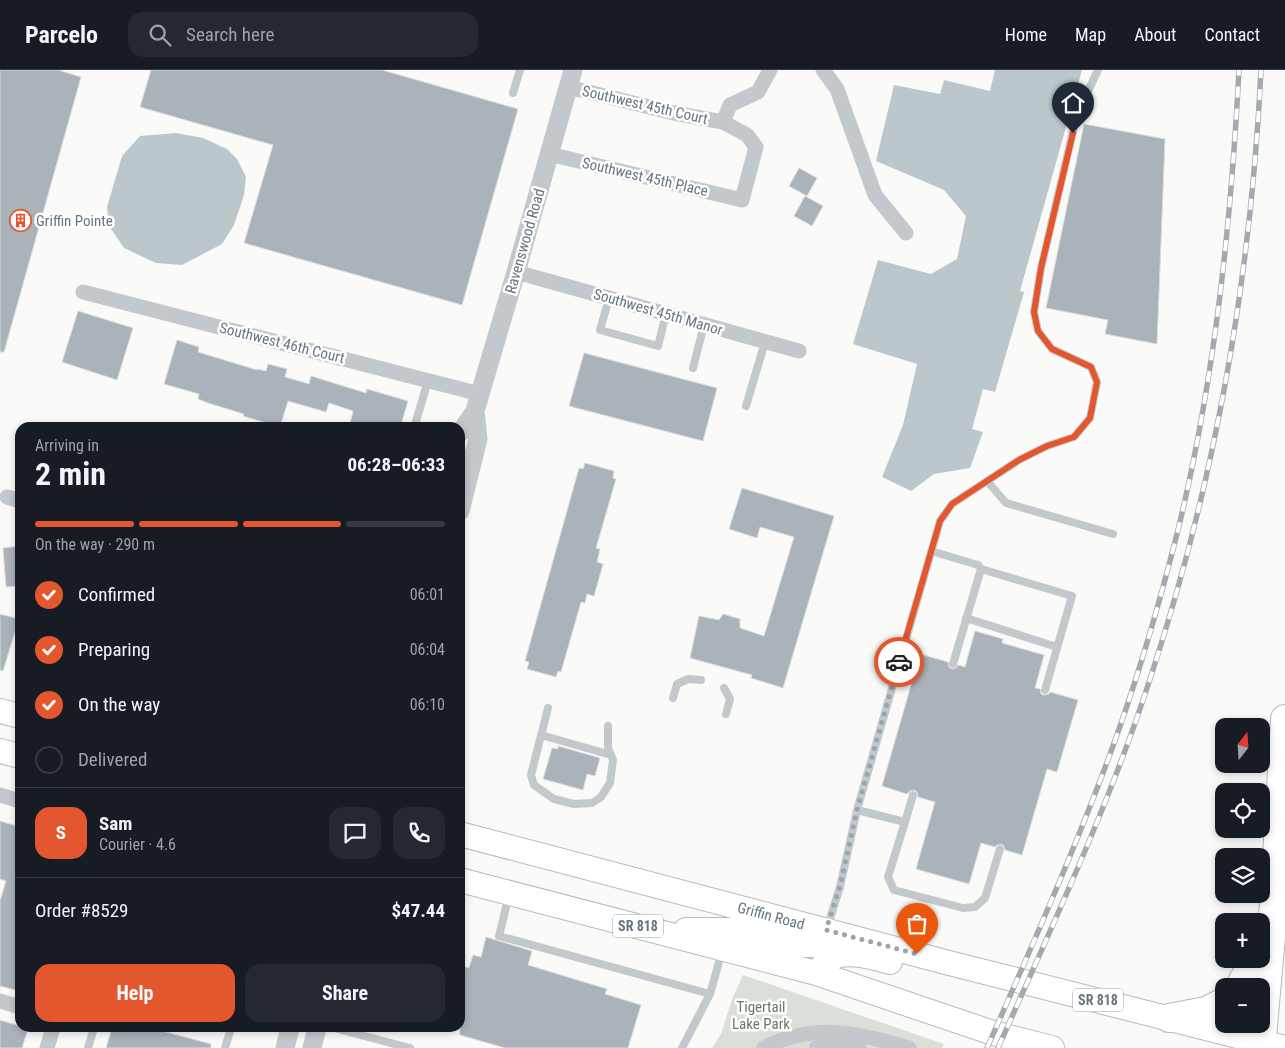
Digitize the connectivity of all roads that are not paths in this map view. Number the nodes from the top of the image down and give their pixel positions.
1 (520, 70) edge
2 (770, 70) edge
3 (823, 70) edge
4 (1098, 70) edge
5 (570, 79) edge
6 (513, 92) dead end
7 (722, 122) junction
8 (549, 154) junction
9 (742, 200) joint
10 (906, 233) dead end
11 (516, 272) junction
12 (83, 292) dead end
13 (609, 298) junction
14 (666, 314) junction
15 (704, 325) junction
16 (765, 342) junction
17 (799, 351) dead end
18 (693, 368) dead end
19 (428, 381) junction
20 (478, 403) junction
21 (746, 406) dead end
22 (416, 422) edge
23 (465, 425) edge
24 (987, 481) junction
25 (465, 492) edge
26 (1113, 534) dead end
27 (931, 551) junction
28 (981, 569) junction
29 (966, 618) junction
30 (1057, 647) junction
31 (953, 664) dead end
32 (702, 680) dead end
33 (724, 688) dead end
34 (1045, 690) dead end
35 (673, 698) dead end
36 (548, 708) dead end
37 (0, 711) edge
38 (15, 714) edge
39 (726, 714) dead end
40 (1285, 719) edge
41 (608, 726) dead end
42 (541, 735) junction
43 (0, 750) edge
44 (15, 754) edge
45 (611, 755) junction
46 (0, 795) edge
47 (912, 795) dead end
48 (15, 800) edge
49 (857, 810) junction
50 (905, 822) junction
51 (465, 835) edge
52 (1000, 849) dead end
53 (465, 881) edge
54 (1275, 892) junction
55 (510, 893) junction
56 (1269, 913) edge
57 (652, 930) junction
58 (826, 930) junction
59 (723, 949) junction
60 (953, 964) junction
61 (816, 974) junction
62 (710, 994) junction
63 (0, 1001) edge
64 (15, 1005) edge
65 (1215, 1006) edge
66 (1169, 1018) junction
67 (52, 1032) edge
68 (93, 1032) edge
69 (230, 1032) edge
70 (289, 1032) edge
71 (316, 1032) edge
72 (349, 1032) edge
73 (1269, 1046) edge
74 (47, 1048) edge
75 (88, 1048) edge
76 (225, 1048) edge
77 (284, 1048) edge
78 (312, 1048) edge
79 (410, 1048) edge
80 (682, 1048) edge
81 (764, 1048) edge
82 (816, 1048) edge
83 (859, 1048) edge
84 (909, 1048) edge
85 (1052, 1048) edge

1 - 6 lane
2 - 7 street
3 - 10 street
4 - 24 lane
5 - 7 street, Southwest 45th Court
5 - 8 street, Ravenswood Road
7 - 9 street, Southwest 45th Court
8 - 9 street, Southwest 45th Place
8 - 11 street, Ravenswood Road
11 - 13 street, Southwest 45th Manor
11 - 20 street, Ravenswood Road
12 - 19 street, Southwest 46th Court
13 - 14 street, Southwest 45th Manor
13 - 14 lane
14 - 15 street, Southwest 45th Manor
15 - 16 street, Southwest 45th Manor
15 - 18 lane
16 - 17 street, Southwest 45th Manor
16 - 21 lane
19 - 20 street, Southwest 46th Court
19 - 22 lane
20 - 23 street, Ravenswood Road
20 - 25 street, Ravenswood Road
24 - 26 lane
24 - 27 lane
27 - 28 lane
27 - 49 lane
28 - 29 lane
28 - 30 lane
29 - 30 lane
29 - 31 lane
30 - 34 lane
32 - 35 lane
33 - 39 lane
36 - 42 lane
37 - 38 main road
40 - 54 highway
41 - 45 lane
42 - 45 lane
42 - 45 lane
43 - 44 main road
46 - 48 street
47 - 50 lane
49 - 50 lane
49 - 58 lane
50 - 52 lane
51 - 58 main road, Griffin Road / SR 818
53 - 55 main road, SR 818
54 - 56 highway
54 - 73 highway
55 - 57 main road, SR 818
55 - 62 lane
57 - 58 main road
57 - 59 main road, SR 818
58 - 60 main road, Griffin Road / SR 818
59 - 61 main road, SR 818
59 - 62 lane
60 - 61 main road
60 - 66 main road, Griffin Road / SR 818
61 - 85 main road, SR 818
62 - 80 lane
63 - 64 street
65 - 66 highway
66 - 73 main road, Griffin Road / SR 818
67 - 74 street
68 - 75 lane
69 - 76 lane
70 - 77 street
71 - 78 street
72 - 79 lane
81 - 84 street
82 - 83 street

